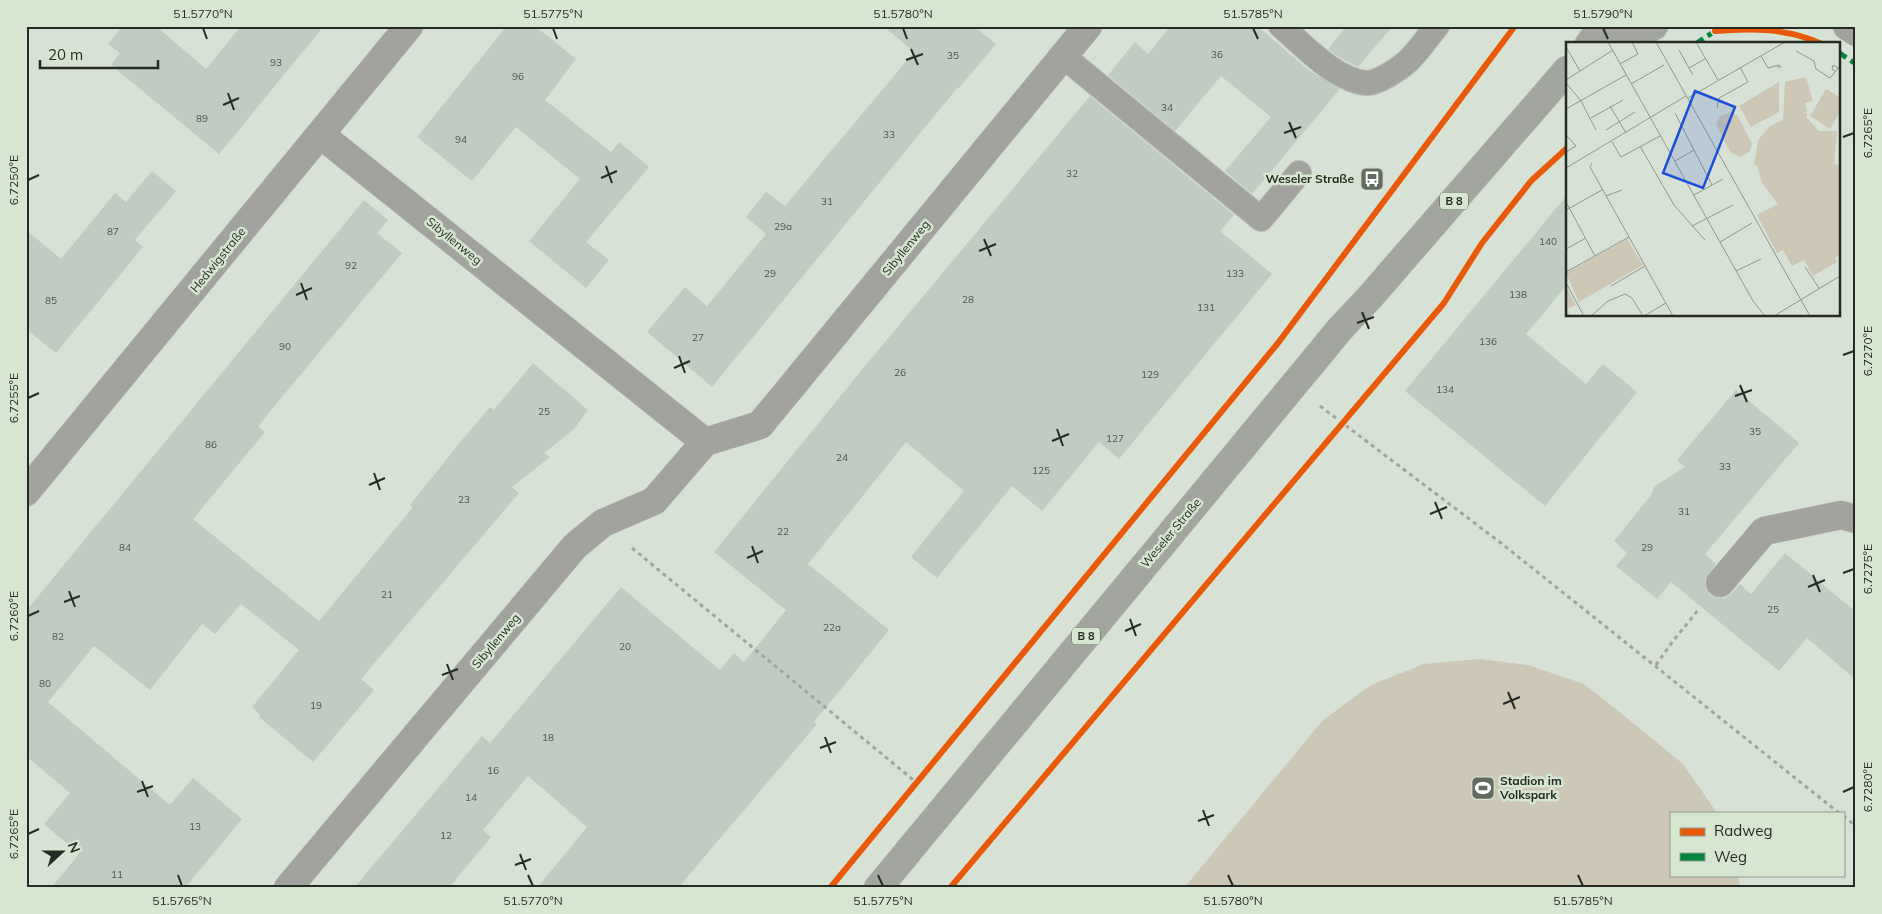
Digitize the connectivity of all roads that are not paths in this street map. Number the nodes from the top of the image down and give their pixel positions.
1 (409, 26) edge
2 (1088, 26) edge
3 (1281, 26) edge
4 (1436, 26) edge
5 (1603, 26) edge
6 (1654, 26) edge
7 (1847, 26) edge
8 (1856, 32) edge
9 (1591, 42) edge
10 (1620, 42) edge
11 (1063, 56) junction
12 (1566, 71) edge
13 (321, 135) junction
14 (1299, 173) dead end
15 (705, 442) junction
16 (26, 492) edge
17 (1856, 519) edge
18 (1720, 583) road end
19 (288, 888) edge
20 (878, 888) edge

1 - 13 street, Hedwigstraße
2 - 11 street, Sibyllenweg
3 - 4 lane
5 - 9 main road
6 - 10 main road
7 - 8 main road
11 - 14 lane
11 - 15 street, Sibyllenweg
12 - 20 main road, Weseler Straße / B 8
13 - 15 street, Sibyllenweg
13 - 16 street, Hedwigstraße
15 - 19 street, Sibyllenweg
17 - 18 street

